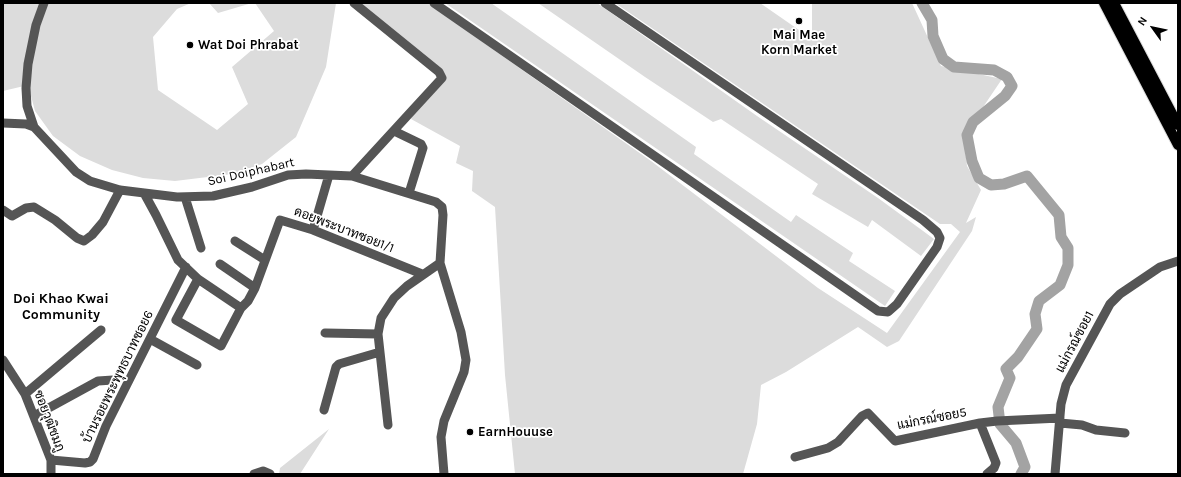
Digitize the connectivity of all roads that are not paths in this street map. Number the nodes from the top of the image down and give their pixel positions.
1 (44, 3) edge
2 (354, 3) edge
3 (434, 3) edge
4 (606, 3) edge
5 (1104, 3) edge
6 (1114, 3) edge
7 (3, 123) edge
8 (1178, 125) edge
9 (34, 127) junction
10 (394, 131) junction
11 (1178, 145) edge
12 (329, 175) junction
13 (352, 176) junction
14 (120, 190) junction
15 (144, 193) junction
16 (409, 194) junction
17 (185, 197) junction
18 (3, 210) edge
19 (313, 230) junction
20 (236, 241) dead end
21 (201, 248) dead end
22 (265, 260) junction
23 (1178, 261) edge
24 (440, 263) junction
25 (220, 264) dead end
26 (186, 266) junction
27 (422, 274) junction
28 (198, 279) junction
29 (255, 288) junction
30 (241, 308) junction
31 (101, 330) dead end
32 (325, 333) dead end
33 (378, 334) junction
34 (150, 339) junction
35 (380, 352) junction
36 (3, 360) edge
37 (197, 365) dead end
38 (113, 380) dead end
39 (25, 394) junction
40 (324, 410) dead end
41 (34, 416) junction
42 (1060, 421) junction
43 (980, 423) junction
44 (388, 426) dead end
45 (1125, 433) dead end
46 (795, 457) dead end
47 (51, 460) junction
48 (51, 474) edge
49 (254, 474) edge
50 (270, 474) edge
51 (444, 474) edge
52 (987, 474) edge
53 (1055, 474) edge

1 - 9 street
2 - 10 street
3 - 4 street
5 - 11 main road
6 - 8 main road
7 - 9 street
9 - 14 street, Soi Doiphabart
10 - 13 street
10 - 16 street
12 - 13 street, Soi Doiphabart
12 - 17 street, Soi Doiphabart
12 - 19 street
13 - 16 street, Soi Doiphabart
14 - 15 street, Soi Doiphabart
14 - 18 street
15 - 17 street, Soi Doiphabart
15 - 26 street
16 - 24 street, Soi Doiphabart
17 - 21 street
19 - 22 street, ดอยพระบาทซอย1/1
19 - 27 street, ดอยพระบาทซอย1/1
20 - 22 street
22 - 29 street, ดอยพระบาทซอย1/1
23 - 42 street, แม่กรณ์ซอย1
24 - 27 street
24 - 51 street
25 - 29 street
26 - 28 street
26 - 34 street, บ้านรอยพระพุทธบาทซอย6
27 - 33 street
28 - 30 street
28 - 30 street, ดอยพระบาทซอย1/1
29 - 30 street, ดอยพระบาทซอย1/1
31 - 39 street
32 - 33 street
33 - 35 street
34 - 37 street
34 - 47 street, บ้านรอยพระพุทธบาทซอย6
35 - 40 street
35 - 44 street
36 - 39 street, ซอยวุฒิชมภู
38 - 41 street
39 - 41 street, ซอยวุฒิชมภู
41 - 47 street, ซอยวุฒิชมภู
42 - 43 street
42 - 45 street
42 - 53 street, แม่กรณ์ซอย1
43 - 46 street, แม่กรณ์ซอย5
43 - 52 street
47 - 48 street, ซอยวุฒิชมภู
49 - 50 street

